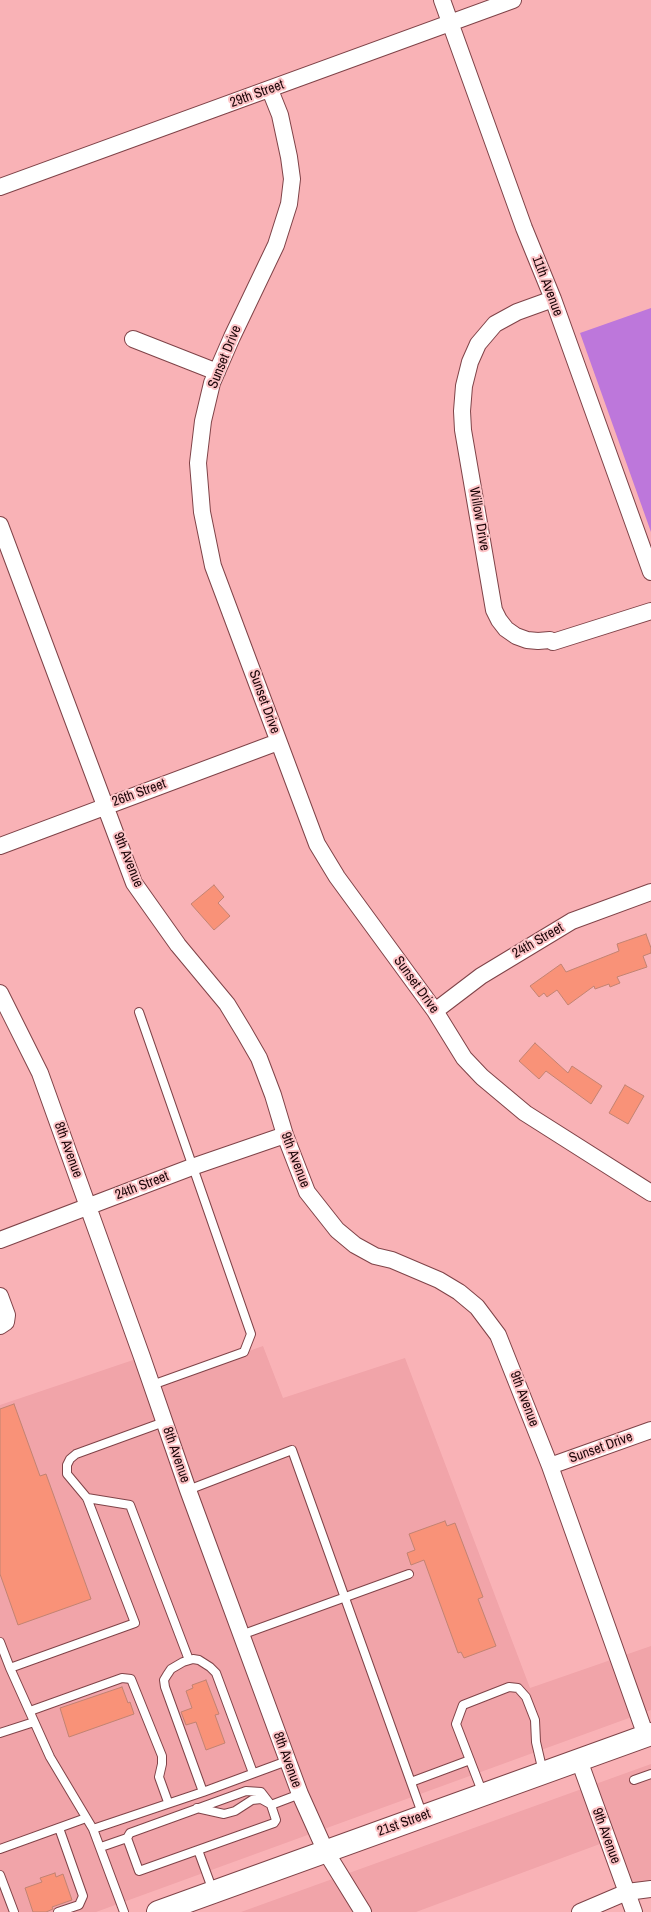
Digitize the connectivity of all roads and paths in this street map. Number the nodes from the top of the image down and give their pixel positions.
1 (442, 0) edge
2 (513, 0) edge
3 (450, 23) junction
4 (270, 90) junction
5 (0, 187) edge
6 (553, 299) junction
7 (132, 339) dead end
8 (217, 372) junction
9 (0, 526) edge
10 (651, 572) edge
11 (651, 611) edge
12 (278, 742) junction
13 (106, 805) junction
14 (0, 846) edge
15 (651, 892) edge
16 (0, 993) edge
17 (436, 1011) junction
18 (138, 1012) dead end
19 (285, 1135) junction
20 (192, 1167) junction
21 (651, 1193) edge
22 (88, 1206) junction
23 (0, 1240) edge
24 (0, 1296) edge
25 (0, 1326) edge
26 (152, 1385) junction
27 (164, 1422) junction
28 (651, 1430) edge
29 (550, 1466) junction
30 (188, 1490) junction
31 (87, 1498) junction
32 (409, 1574) dead end
33 (345, 1598) junction
34 (241, 1635) junction
35 (0, 1642) edge
36 (189, 1660) junction
37 (10, 1668) junction
38 (30, 1711) junction
39 (34, 1722) junction
40 (0, 1733) edge
41 (648, 1735) edge
42 (470, 1760) junction
43 (579, 1760) junction
44 (287, 1761) junction
45 (253, 1773) junction
46 (544, 1773) junction
47 (651, 1774) edge
48 (634, 1780) dead end
49 (411, 1782) junction
50 (203, 1792) junction
51 (300, 1794) junction
52 (483, 1795) junction
53 (168, 1802) junction
54 (271, 1805) junction
55 (196, 1808) junction
56 (423, 1816) junction
57 (86, 1818) junction
58 (59, 1828) junction
59 (93, 1829) junction
60 (127, 1838) junction
61 (101, 1847) junction
62 (0, 1849) edge
63 (198, 1850) junction
64 (326, 1852) junction
65 (0, 1875) edge
66 (651, 1889) edge
67 (214, 1892) junction
68 (627, 1892) junction
69 (14, 1912) edge
70 (58, 1912) edge
71 (124, 1912) edge
72 (158, 1912) edge
73 (363, 1912) edge
74 (580, 1912) edge
75 (634, 1912) edge

1 - 3 street, 11th Avenue
2 - 3 street, 29th Street
3 - 4 street, 29th Street
3 - 6 street, 11th Avenue
4 - 5 street, 29th Street
4 - 8 street, Sunset Drive
6 - 10 street, 11th Avenue
6 - 11 street, Willow Drive
7 - 8 street
8 - 12 street, Sunset Drive
9 - 13 street, 9th Avenue
12 - 13 street, 26th Street
12 - 17 street, Sunset Drive
13 - 14 street, 26th Street
13 - 19 street, 9th Avenue
15 - 17 street, 24th Street
16 - 22 street, 8th Avenue
17 - 21 street, Sunset Drive
18 - 20 lane
19 - 20 street, 24th Street
19 - 29 street, 9th Avenue
20 - 22 street, 24th Street
20 - 26 lane
22 - 23 street, 24th Street
22 - 26 street, 8th Avenue
24 - 25 street
26 - 27 street, 8th Avenue
27 - 30 street, 8th Avenue
27 - 31 lane
28 - 29 street, Sunset Drive
29 - 41 street, 9th Avenue
30 - 33 lane
30 - 34 street, 8th Avenue
31 - 36 lane
31 - 37 lane
32 - 33 lane
33 - 34 lane
33 - 49 lane
34 - 44 street, 8th Avenue
35 - 37 lane
36 - 45 lane
36 - 50 lane
37 - 38 lane
38 - 39 lane
38 - 53 lane
39 - 40 lane
39 - 57 lane
41 - 43 main road, 21st Street
42 - 46 lane
42 - 49 lane
42 - 52 lane
43 - 46 main road, 21st Street
43 - 68 street, 9th Avenue
44 - 45 lane
44 - 51 street, 8th Avenue
45 - 50 lane
46 - 52 main road, 21st Street
47 - 48 lane
49 - 56 lane
50 - 53 lane
51 - 54 lane
51 - 64 street, 8th Avenue
52 - 56 main road, 21st Street
53 - 59 lane
54 - 55 lane
54 - 55 lane
54 - 63 lane
55 - 60 lane
56 - 64 main road, 21st Street
57 - 58 lane
57 - 59 lane
58 - 62 lane
58 - 70 lane
59 - 61 lane
60 - 61 lane
60 - 63 lane
61 - 71 lane
63 - 67 lane
64 - 67 main road, 21st Street
64 - 73 street, 8th Avenue
65 - 69 lane
66 - 68 street
67 - 72 main road, 21st Street
68 - 74 street
68 - 75 street, 9th Avenue

